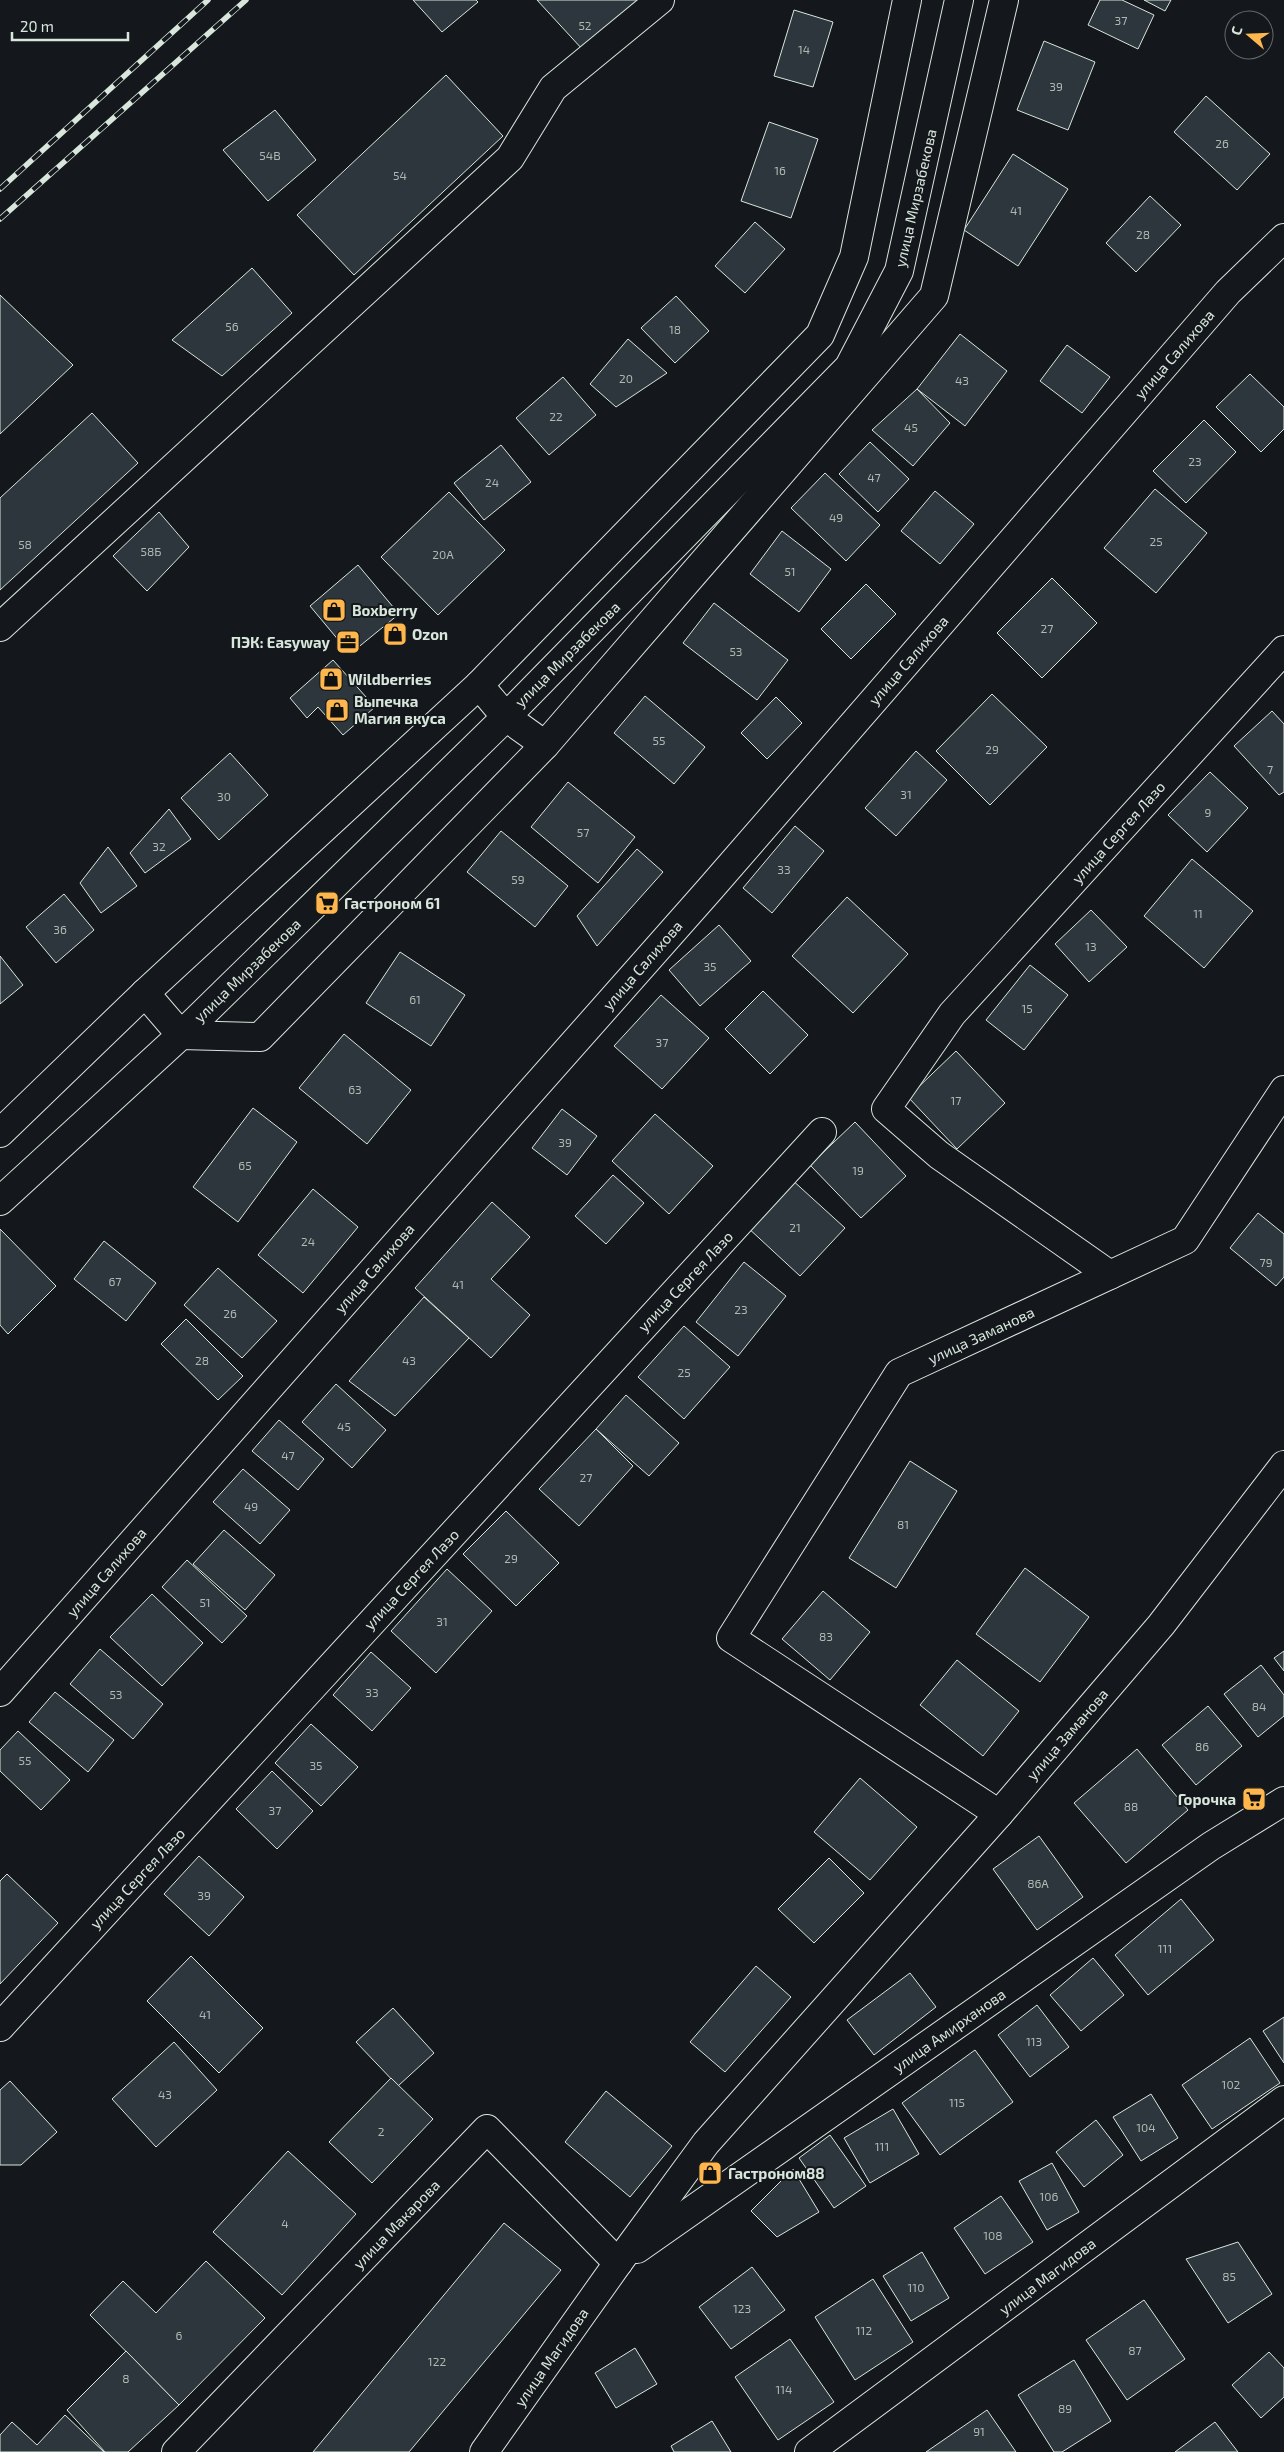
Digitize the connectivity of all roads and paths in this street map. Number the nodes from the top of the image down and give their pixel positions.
1 (660, 0) edge
2 (907, 0) edge
3 (959, 0) edge
4 (1004, 0) edge
5 (1284, 238) edge
6 (0, 627) edge
7 (1284, 650) edge
8 (479, 685) junction
9 (506, 716) junction
10 (545, 745) junction
11 (146, 993) junction
12 (181, 1034) junction
13 (1284, 1090) edge
14 (822, 1132) dead end
15 (0, 1133) edge
16 (0, 1201) edge
17 (1110, 1275) junction
18 (1284, 1465) edge
19 (0, 1692) edge
20 (1284, 1801) edge
21 (999, 1814) junction
22 (0, 2027) edge
23 (1284, 2100) edge
24 (618, 2263) junction
25 (176, 2452) edge
26 (484, 2452) edge
27 (809, 2452) edge

1 - 6 street
2 - 8 street
3 - 9 street, улица Мирзабекова
4 - 10 street
5 - 19 street, улица Салихова
7 - 17 street, улица Сергея Лазо
8 - 9 street
8 - 11 street
9 - 10 street
9 - 12 street, улица Мирзабекова
10 - 12 street
11 - 12 street
11 - 15 street
12 - 16 street, улица Мирзабекова
13 - 17 street, улица Заманова
14 - 22 street, улица Сергея Лазо
17 - 21 street, улица Заманова
18 - 21 street, улица Заманова
20 - 24 street, улица Амирханова
21 - 24 street, улица Заманова
23 - 27 street, улица Магидова
24 - 25 street, улица Макарова
24 - 26 street, улица Магидова

